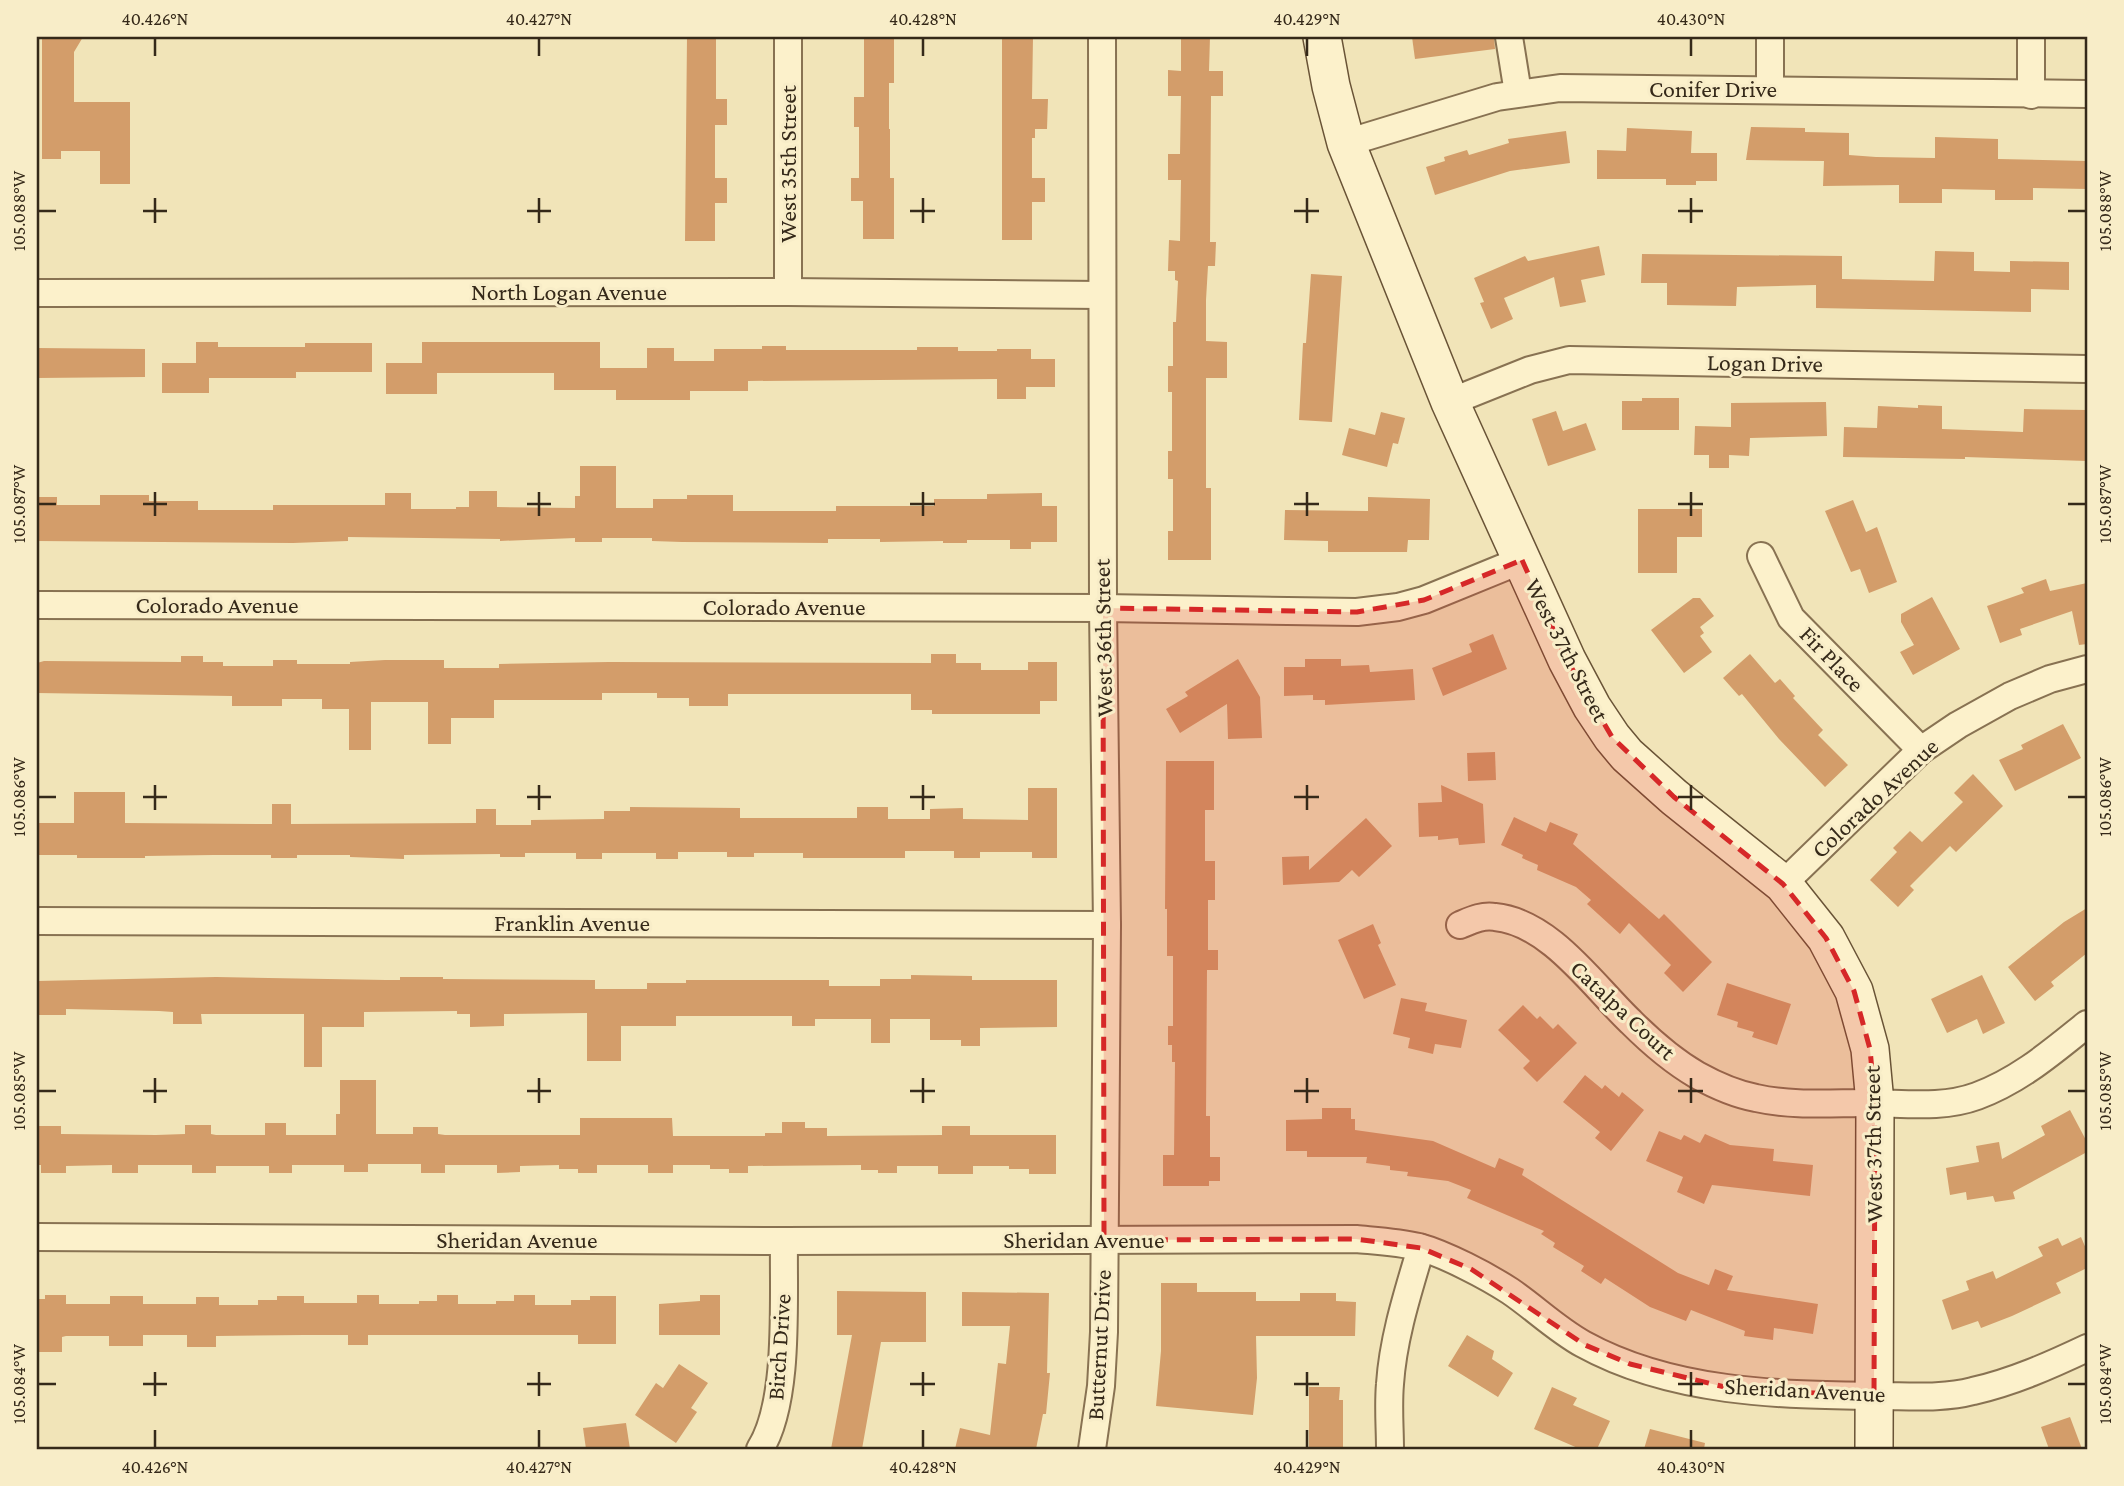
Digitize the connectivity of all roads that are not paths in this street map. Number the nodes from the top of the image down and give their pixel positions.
1 (788, 37) edge
2 (1102, 37) edge
3 (1322, 37) edge
4 (1509, 37) edge
5 (1770, 37) edge
6 (2031, 37) edge
7 (1770, 89) junction
8 (1518, 93) junction
9 (2087, 94) edge
10 (2031, 95) junction
11 (1346, 143) junction
12 (788, 292) junction
13 (37, 293) edge
14 (1102, 295) junction
15 (2087, 369) edge
16 (1450, 402) junction
17 (1761, 556) dead end
18 (1522, 560) junction
19 (37, 605) edge
20 (1103, 608) junction
21 (2087, 669) edge
22 (1921, 750) junction
23 (1783, 884) junction
24 (37, 921) edge
25 (1107, 925) junction
26 (1460, 925) dead end
27 (2087, 1024) edge
28 (1875, 1103) junction
29 (37, 1237) edge
30 (1104, 1240) junction
31 (784, 1241) junction
32 (1421, 1248) junction
33 (2087, 1348) edge
34 (1874, 1395) junction
35 (760, 1449) edge
36 (1092, 1449) edge
37 (1390, 1449) edge
38 (1874, 1449) edge

1 - 12 street, West 35th Street
2 - 14 street, West 36th Street
3 - 11 street, West 37th Street
4 - 8 street
5 - 7 street
6 - 10 street
7 - 8 street, Conifer Drive
7 - 10 street, Conifer Drive
8 - 11 street, Conifer Drive
9 - 10 street, Conifer Drive
11 - 16 street, West 37th Street
12 - 13 street, North Logan Avenue
12 - 14 street, North Logan Avenue
14 - 20 street, West 36th Street
15 - 16 street, Logan Drive
16 - 18 street, West 37th Street
17 - 22 street, Fir Place
18 - 20 street, Colorado Avenue
18 - 23 street, West 37th Street
19 - 20 street, Colorado Avenue
20 - 25 street, West 36th Street
21 - 22 street, Colorado Avenue
22 - 23 street, Colorado Avenue
23 - 28 street, West 37th Street
24 - 25 street, Franklin Avenue
25 - 30 street, West 36th Street
26 - 28 street, Catalpa Court
27 - 28 street
28 - 34 street, West 37th Street
29 - 31 street, Sheridan Avenue
30 - 31 street, Sheridan Avenue
30 - 32 street, Sheridan Avenue
30 - 36 street, Butternut Drive
31 - 35 street, Birch Drive
32 - 34 street, Sheridan Avenue
32 - 37 street
33 - 34 street, Sheridan Avenue
34 - 38 street, West 37th Street

